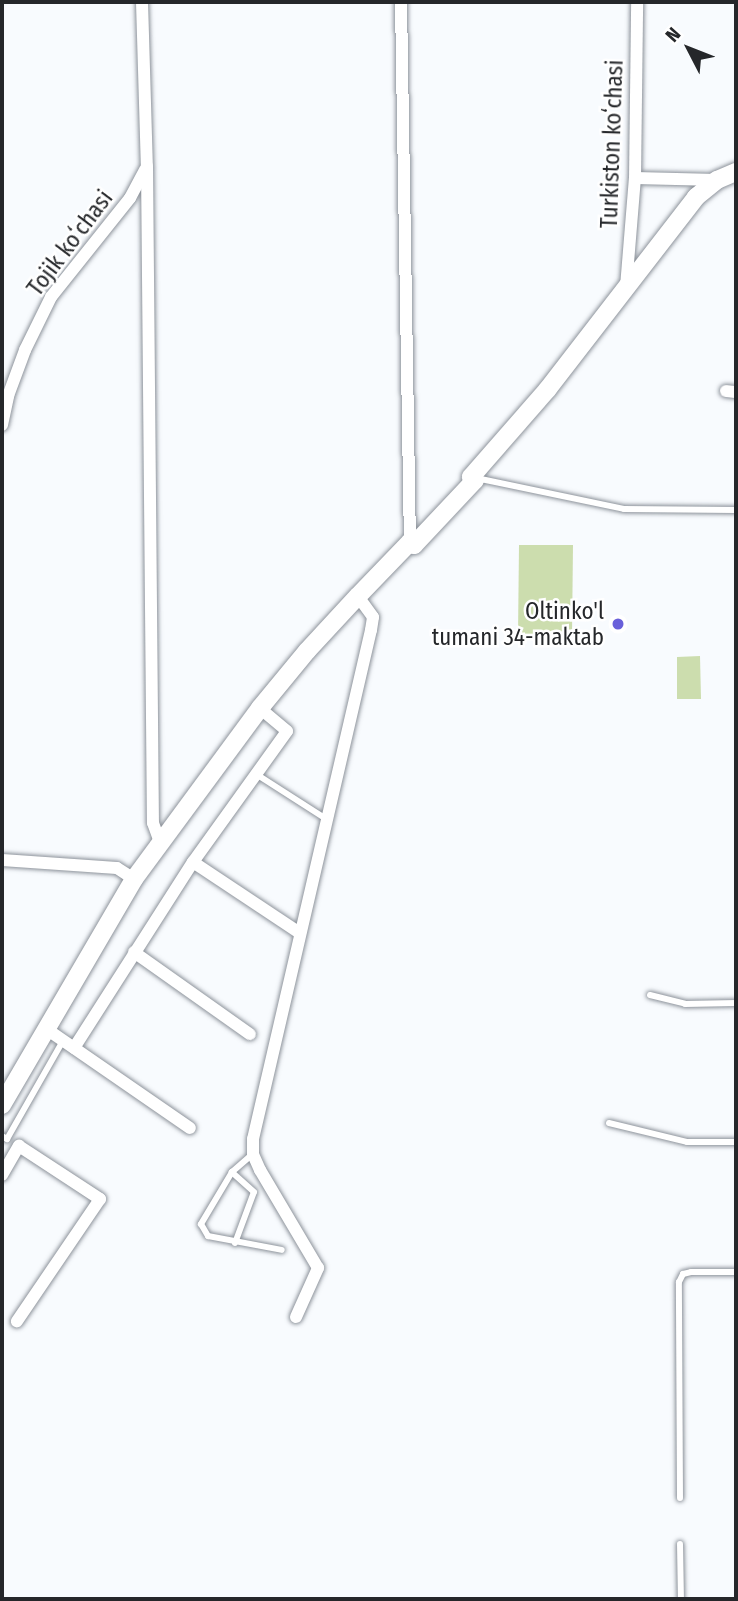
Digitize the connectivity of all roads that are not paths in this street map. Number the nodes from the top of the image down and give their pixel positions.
1 (142, 2) edge
2 (401, 2) edge
3 (637, 2) edge
4 (147, 166) junction
5 (736, 172) edge
6 (635, 178) junction
7 (717, 180) junction
8 (626, 287) junction
9 (2, 425) edge
10 (471, 477) junction
11 (736, 510) edge
12 (410, 542) junction
13 (358, 596) junction
14 (260, 708) junction
15 (255, 774) junction
16 (326, 819) junction
17 (160, 842) junction
18 (2, 860) edge
19 (193, 862) junction
20 (134, 879) junction
21 (300, 933) junction
22 (134, 952) junction
23 (650, 995) dead end
24 (736, 1003) edge
25 (45, 1028) junction
26 (250, 1034) dead end
27 (69, 1044) junction
28 (2, 1106) edge
29 (19, 1117) junction
30 (609, 1123) dead end
31 (190, 1128) dead end
32 (4, 1138) edge
33 (736, 1142) edge
34 (19, 1146) junction
35 (253, 1154) junction
36 (232, 1172) junction
37 (2, 1175) edge
38 (235, 1243) junction
39 (282, 1250) dead end
40 (736, 1272) edge
41 (296, 1317) dead end
42 (17, 1321) dead end
43 (680, 1498) dead end
44 (680, 1544) dead end
45 (681, 1599) edge

1 - 4 street
2 - 12 street
3 - 6 street, Turkiston koʻchasi
4 - 9 street, Tojik koʻchasi
4 - 17 street
5 - 7 street
6 - 7 street
6 - 8 street, Turkiston koʻchasi
7 - 8 street
8 - 10 street
10 - 11 lane
10 - 12 street
12 - 13 street
13 - 14 street
13 - 16 street
14 - 15 street
14 - 17 street
15 - 16 lane
15 - 19 street
16 - 21 street
17 - 20 street
18 - 20 street
19 - 21 street
19 - 22 street
20 - 25 street
21 - 35 street
22 - 26 street
22 - 27 street
23 - 24 lane
25 - 27 street
25 - 28 street
27 - 29 lane
27 - 31 street
28 - 29 lane
29 - 32 lane
30 - 33 lane
32 - 34 lane
34 - 37 street
34 - 42 street
35 - 36 lane
35 - 41 street
36 - 38 lane
36 - 38 lane
38 - 39 lane
40 - 43 lane
44 - 45 lane

